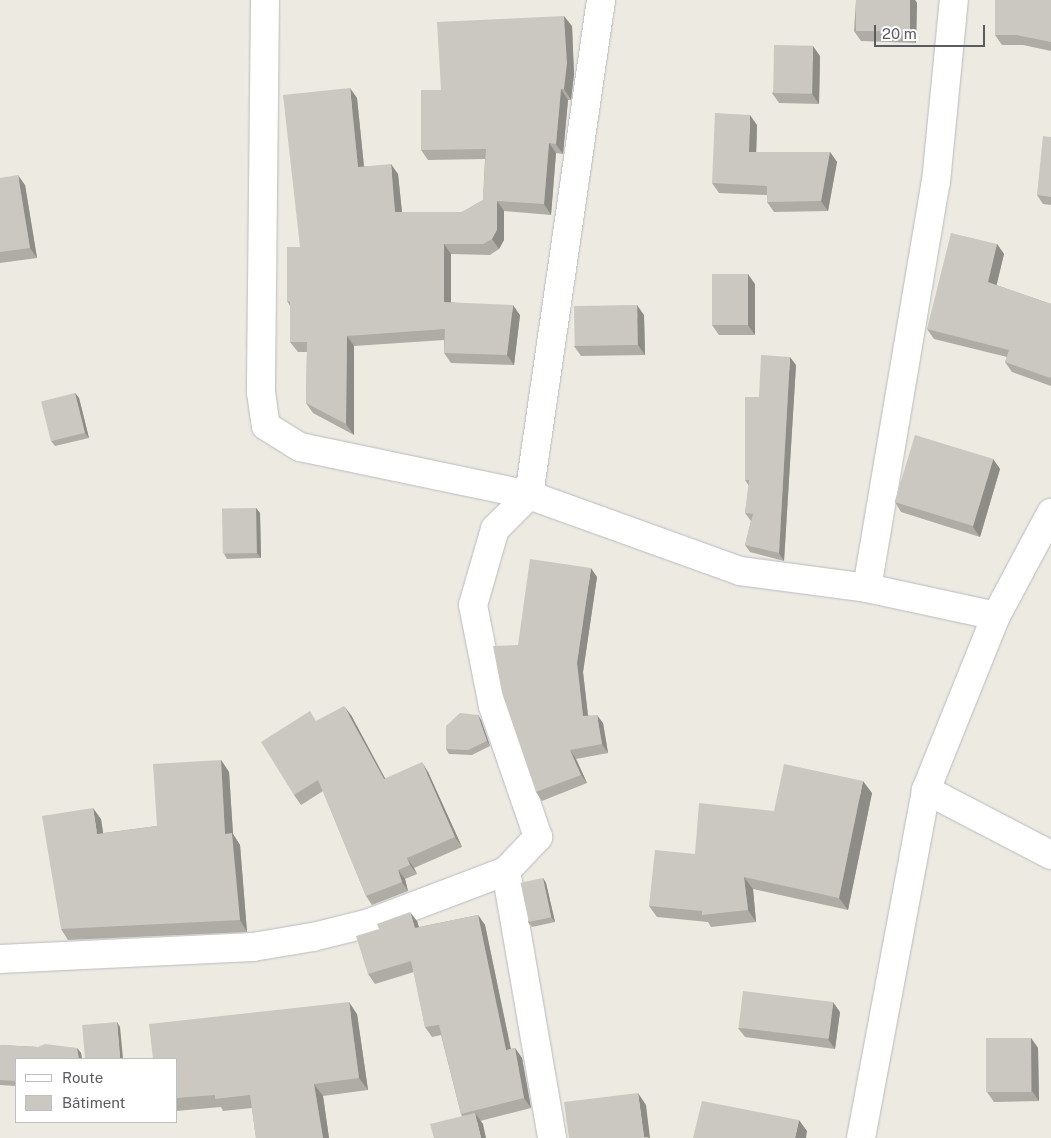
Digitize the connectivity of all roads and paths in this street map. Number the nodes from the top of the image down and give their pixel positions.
1 (265, 0) edge
2 (954, 0) edge
3 (603, 3) edge
4 (529, 495) junction
5 (1051, 513) edge
6 (867, 588) junction
7 (996, 616) junction
8 (926, 790) junction
9 (1051, 855) edge
10 (506, 871) junction
11 (0, 959) edge
12 (552, 1138) edge
13 (861, 1138) edge

1 - 4 street
2 - 6 street
3 - 4 street
4 - 6 street
4 - 10 street
5 - 7 street
6 - 7 street
7 - 8 street
8 - 9 street
8 - 13 street
10 - 11 street
10 - 12 street

